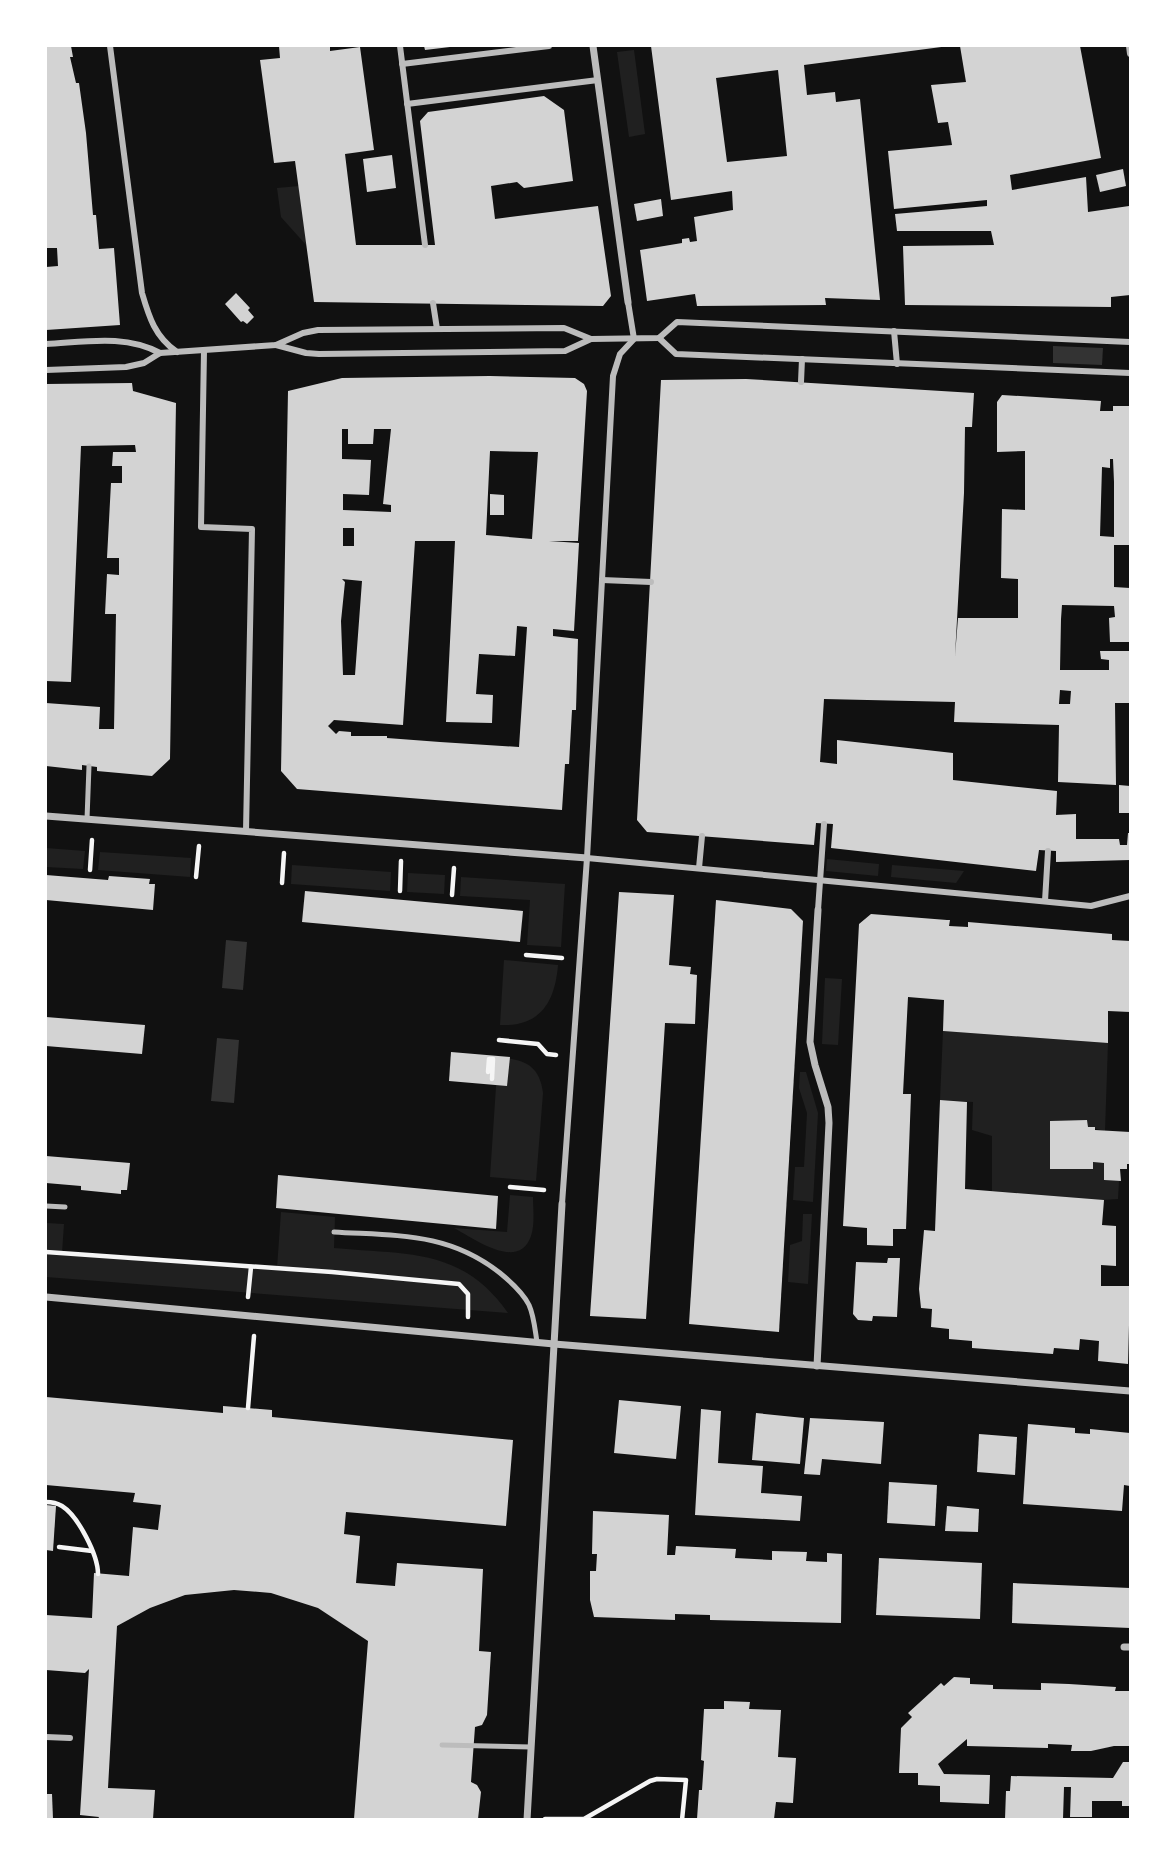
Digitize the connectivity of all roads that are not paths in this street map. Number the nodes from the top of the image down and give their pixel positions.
1 (110, 46) edge
2 (400, 46) edge
3 (550, 46) edge
4 (593, 46) edge
5 (1129, 46) edge
6 (1130, 54) edge
7 (402, 64) junction
8 (598, 80) junction
9 (407, 104) junction
10 (425, 245) dead end
11 (628, 302) joint
12 (433, 303) dead end
13 (437, 329) junction
14 (894, 331) junction
15 (659, 338) junction
16 (591, 339) junction
17 (634, 339) junction
18 (1130, 342) edge
19 (46, 344) edge
20 (276, 345) junction
21 (204, 351) junction
22 (177, 352) junction
23 (160, 353) junction
24 (802, 359) junction
25 (897, 363) junction
26 (46, 370) edge
27 (1130, 373) edge
28 (801, 382) dead end
29 (602, 580) junction
30 (652, 582) dead end
31 (89, 766) dead end
32 (46, 816) edge
33 (90, 819) junction
34 (824, 824) dead end
35 (246, 831) junction
36 (702, 836) dead end
37 (1048, 851) dead end
38 (587, 858) junction
39 (699, 868) junction
40 (821, 880) junction
41 (1130, 896) edge
42 (1045, 901) junction
43 (818, 910) joint
44 (562, 1204) joint
45 (46, 1206) edge
46 (65, 1207) dead end
47 (334, 1232) dead end
48 (46, 1297) edge
49 (537, 1342) junction
50 (554, 1344) junction
51 (817, 1366) junction
52 (1130, 1391) edge
53 (46, 1737) edge
54 (70, 1738) dead end
55 (442, 1745) dead end
56 (531, 1747) junction
57 (527, 1819) edge

1 - 22 street
2 - 7 street
3 - 7 street
4 - 8 street
5 - 6 street
7 - 9 street
8 - 9 street
8 - 11 street
9 - 10 street
11 - 17 street
12 - 13 street
13 - 16 street
13 - 20 street
14 - 15 street
14 - 18 street
14 - 25 street
15 - 17 street
15 - 24 street
16 - 17 street
16 - 20 street
17 - 29 street
19 - 23 street
20 - 21 street
21 - 22 street
21 - 35 street
22 - 23 street
23 - 26 street
24 - 25 street
24 - 28 street
25 - 27 street
29 - 30 street
29 - 38 street
31 - 33 lane
32 - 33 street
33 - 35 street
34 - 40 street
35 - 38 street
36 - 39 street
37 - 42 street
38 - 39 street
38 - 44 street
39 - 40 street
40 - 42 street
40 - 43 street
41 - 42 street
43 - 51 street
44 - 50 street
45 - 46 lane
47 - 49 lane
48 - 49 street
49 - 50 street
50 - 51 street
50 - 56 street
51 - 52 street
53 - 54 street
55 - 56 lane
56 - 57 street

